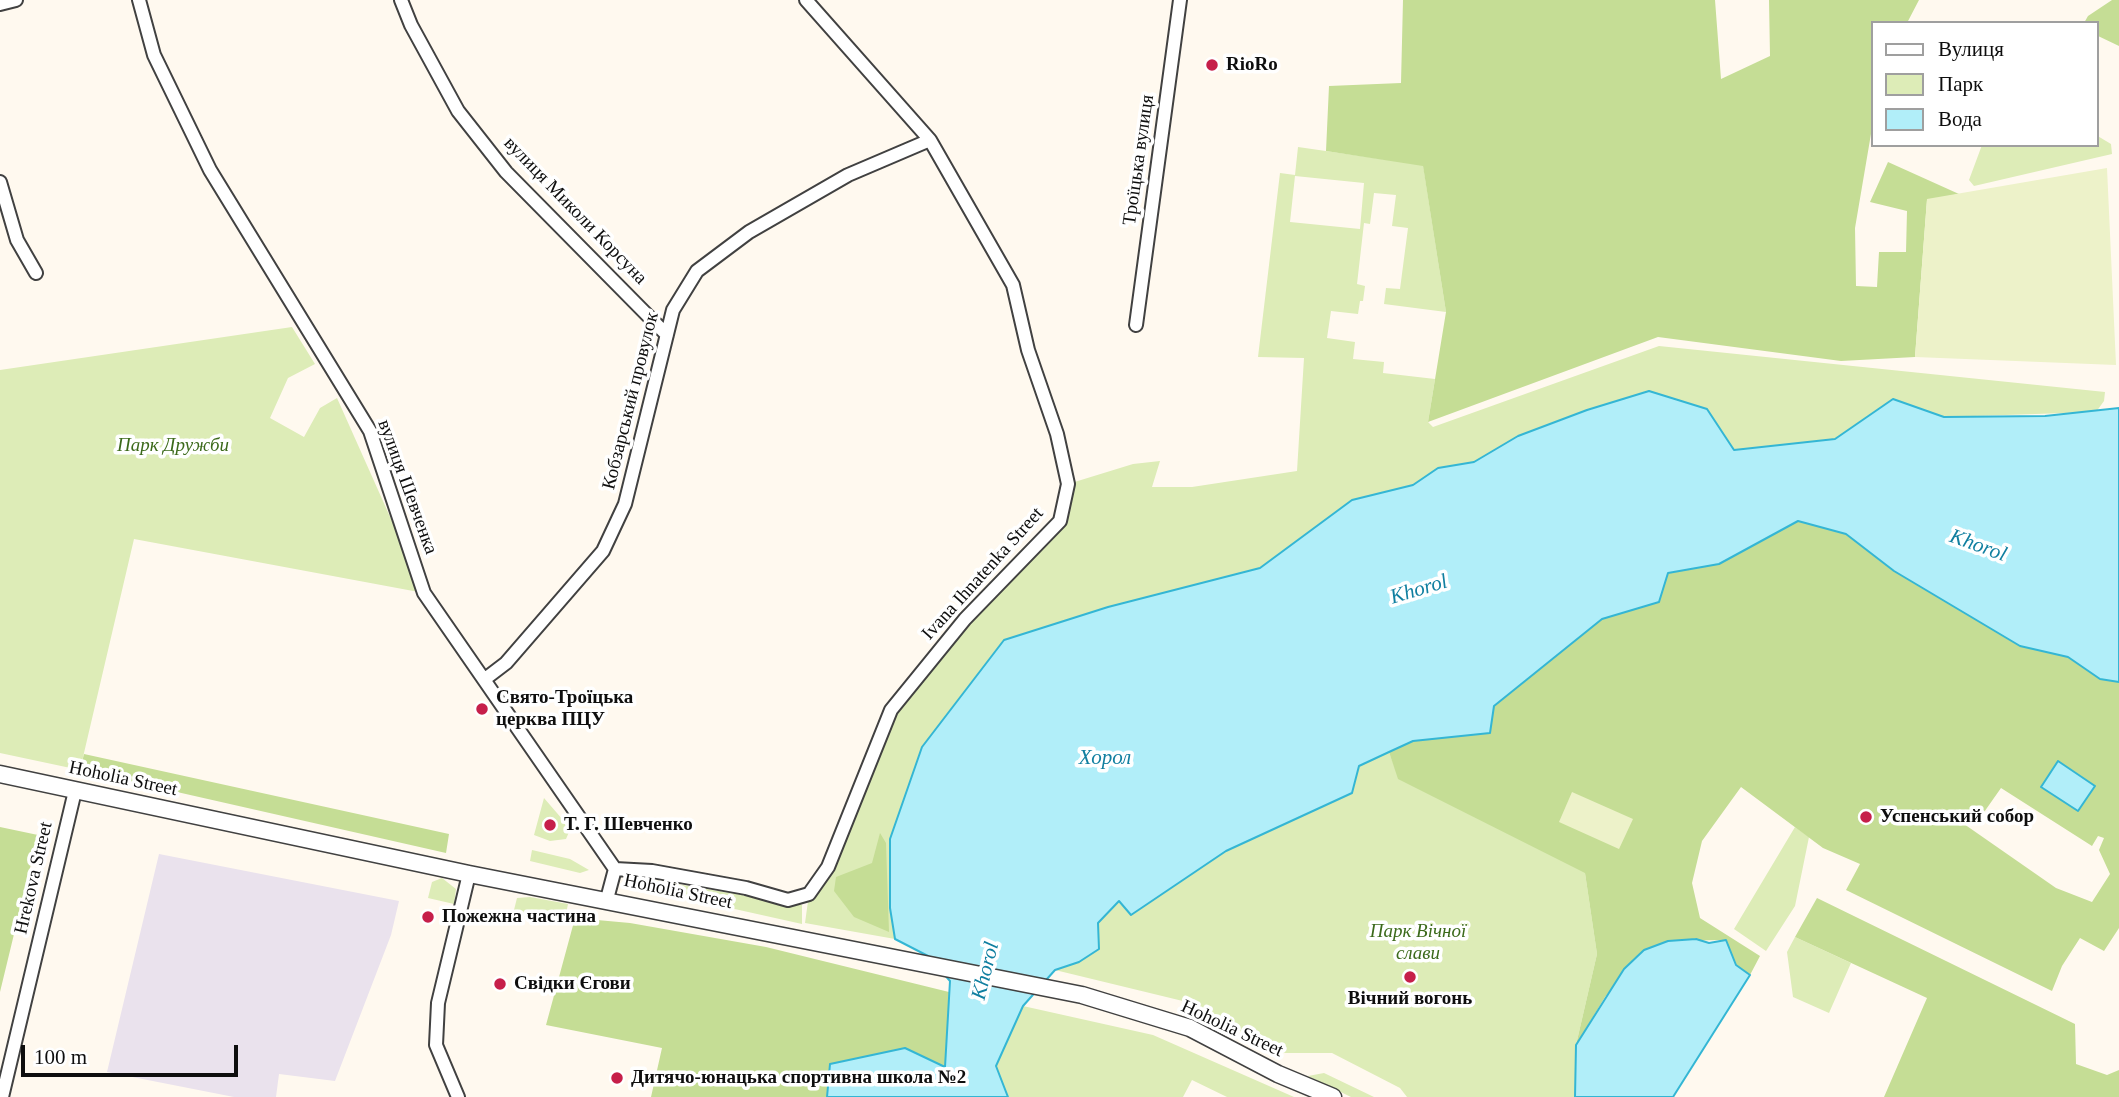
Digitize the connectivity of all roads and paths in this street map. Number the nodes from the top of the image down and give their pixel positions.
1 (16, 0) edge
2 (139, 0) edge
3 (401, 0) edge
4 (806, 0) edge
5 (1180, 0) edge
6 (0, 4) edge
7 (930, 140) junction
8 (0, 182) edge
9 (36, 273) dead end
10 (1136, 324) dead end
11 (667, 335) junction
12 (485, 679) junction
13 (0, 774) edge
14 (75, 791) junction
15 (615, 869) junction
16 (470, 874) junction
17 (607, 899) junction
18 (2, 1097) edge
19 (458, 1097) edge
20 (1333, 1097) edge

1 - 6 street
2 - 12 street, вулиця Шевченка
3 - 11 street, вулиця Миколи Корсуна
4 - 7 street, Ivana Ihnatenka Street
5 - 10 street, Троїцька вулиця
7 - 11 street, Кобзарський провулок
7 - 15 street, Ivana Ihnatenka Street
8 - 9 street
11 - 12 street, Кобзарський провулок
12 - 15 street, вулиця Шевченка
13 - 14 street, Hoholia Street
14 - 16 street, Hoholia Street
14 - 18 street, Hrekova Street
15 - 17 street
16 - 17 street, Hoholia Street
16 - 19 street
17 - 20 street, Hoholia Street

